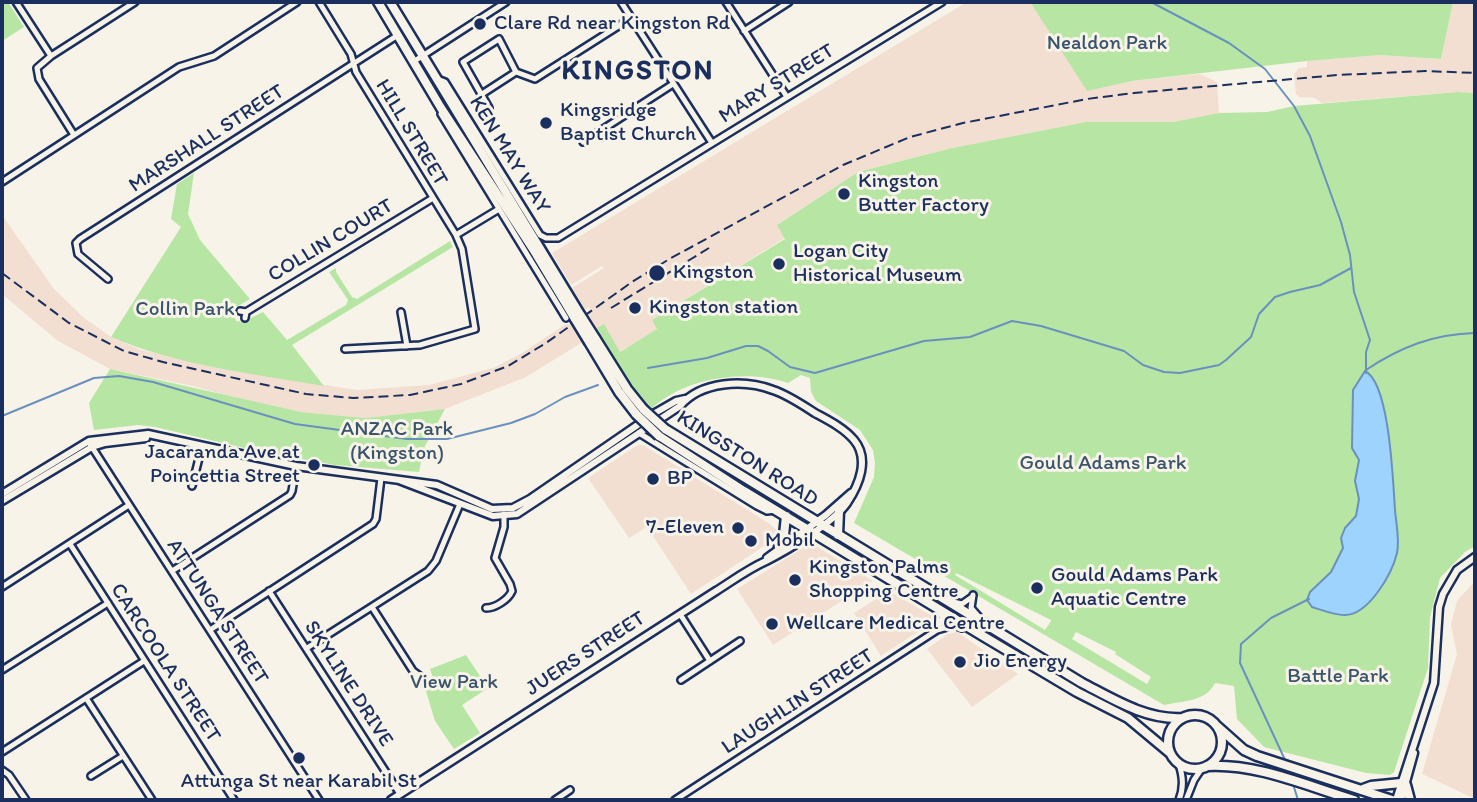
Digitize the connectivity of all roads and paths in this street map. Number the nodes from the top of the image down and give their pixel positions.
1 (16, 2) edge
2 (135, 2) edge
3 (297, 2) edge
4 (319, 2) edge
5 (378, 2) edge
6 (506, 2) edge
7 (621, 2) edge
8 (726, 2) edge
9 (789, 2) edge
10 (942, 2) edge
11 (392, 6) edge
12 (631, 18) junction
13 (744, 30) junction
14 (398, 35) junction
15 (51, 56) junction
16 (423, 56) junction
17 (413, 62) junction
18 (354, 63) junction
19 (516, 72) junction
20 (437, 79) junction
21 (674, 84) junction
22 (482, 94) junction
23 (787, 97) junction
24 (440, 108) junction
25 (489, 108) dead end
26 (74, 135) junction
27 (583, 142) dead end
28 (712, 143) junction
29 (2, 182) edge
30 (433, 198) junction
31 (499, 209) junction
32 (456, 235) junction
33 (558, 238) joint
34 (108, 279) dead end
35 (401, 312) dead end
36 (244, 313) dead end
37 (574, 318) junction
38 (407, 346) junction
39 (345, 349) dead end
40 (685, 400) junction
41 (639, 433) junction
42 (662, 433) junction
43 (91, 444) junction
44 (202, 446) junction
45 (296, 466) junction
46 (381, 478) junction
47 (399, 480) junction
48 (192, 486) dead end
49 (445, 488) junction
50 (851, 493) junction
51 (2, 494) edge
52 (441, 496) junction
53 (2, 501) edge
54 (460, 504) junction
55 (130, 505) junction
56 (776, 510) junction
57 (839, 511) junction
58 (503, 513) junction
59 (786, 516) junction
60 (818, 524) junction
61 (809, 531) junction
62 (838, 536) junction
63 (70, 544) junction
64 (779, 547) junction
65 (1475, 557) edge
66 (765, 561) junction
67 (172, 571) junction
68 (2, 587) edge
69 (269, 591) junction
70 (946, 601) junction
71 (108, 603) junction
72 (372, 607) junction
73 (486, 608) dead end
74 (940, 609) junction
75 (680, 614) junction
76 (210, 630) junction
77 (937, 630) junction
78 (995, 630) junction
79 (980, 635) junction
80 (740, 641) dead end
81 (307, 649) junction
82 (144, 661) junction
83 (709, 661) junction
84 (2, 670) edge
85 (424, 679) dead end
86 (681, 680) dead end
87 (86, 698) junction
88 (1182, 718) junction
89 (1217, 726) junction
90 (2, 752) edge
91 (1170, 753) junction
92 (123, 756) junction
93 (1179, 764) junction
94 (1204, 767) junction
95 (2, 770) edge
96 (91, 776) dead end
97 (1403, 784) junction
98 (1363, 789) junction
99 (570, 790) dead end
100 (400, 794) junction
101 (315, 799) edge
102 (26, 800) edge
103 (152, 800) edge
104 (234, 800) edge
105 (391, 800) edge
106 (558, 800) edge
107 (675, 800) edge
108 (1179, 800) edge
109 (1186, 800) edge
110 (1354, 800) edge
111 (1394, 800) edge
112 (1401, 800) edge
113 (1410, 800) edge

1 - 15 street
2 - 15 street
3 - 26 street
4 - 18 street, HILL STREET
5 - 14 main road, KINGSTON ROAD
6 - 16 street
7 - 12 street
8 - 13 street
9 - 13 street
10 - 23 street, MARY STREET
11 - 14 main road
11 - 16 main road, KINGSTON ROAD
12 - 19 street
12 - 21 street
13 - 23 street
14 - 17 main road, KINGSTON ROAD
14 - 18 street, MARSHALL STREET
15 - 26 street
16 - 17 street
16 - 20 main road, KINGSTON ROAD
17 - 24 main road, KINGSTON ROAD
18 - 30 street, HILL STREET
18 - 34 street, MARSHALL STREET
19 - 22 street
19 - 22 street
20 - 33 street, KEN MAY WAY
20 - 37 main road, KINGSTON ROAD
21 - 27 street
21 - 28 street
22 - 25 street
23 - 28 street, MARY STREET
24 - 31 street, KINGSTON ROAD
24 - 37 main road, KINGSTON ROAD
26 - 29 street
28 - 33 street, MARY STREET
30 - 32 street, HILL STREET
30 - 36 street, COLLIN COURT
31 - 32 street
31 - 37 street, KINGSTON ROAD
32 - 38 street, HILL STREET
35 - 38 street
37 - 42 main road, KINGSTON ROAD, bridge
38 - 39 street
40 - 41 street
40 - 50 street
40 - 58 street
41 - 56 street, KINGSTON ROAD
41 - 58 street
42 - 56 main road, KINGSTON ROAD
42 - 60 main road, KINGSTON ROAD
43 - 44 street
43 - 51 street
43 - 53 street
43 - 55 street, ATTUNGA STREET
44 - 45 street
44 - 48 street
45 - 46 street
45 - 67 street
46 - 47 street
46 - 69 street
47 - 49 street
47 - 52 street
49 - 52 street
49 - 58 street
50 - 57 street
50 - 60 street
52 - 54 street
54 - 58 street
54 - 72 street
55 - 63 street
55 - 67 street, ATTUNGA STREET
56 - 59 main road, KINGSTON ROAD
57 - 60 street
57 - 62 main road
58 - 73 street
59 - 61 main road, KINGSTON ROAD
59 - 64 main road
60 - 61 street
60 - 62 main road, KINGSTON ROAD
61 - 64 street, JUERS STREET
61 - 66 street, JUERS STREET
61 - 74 main road, KINGSTON ROAD
62 - 70 main road, KINGSTON ROAD
63 - 68 street
63 - 71 street, CARCOOLA STREET
64 - 66 street, JUERS STREET
65 - 97 street
66 - 75 street, JUERS STREET
67 - 76 street, ATTUNGA STREET
69 - 76 street
69 - 81 street, SKYLINE DRIVE
70 - 78 main road, KINGSTON ROAD
70 - 78 street
71 - 82 street, CARCOOLA STREET
71 - 84 street
72 - 81 street
72 - 85 street
74 - 77 street
74 - 79 main road, KINGSTON ROAD
75 - 83 street
75 - 100 street, JUERS STREET
76 - 101 street, ATTUNGA STREET
77 - 79 street
77 - 107 street, LAUGHLIN STREET
78 - 88 main road, KINGSTON ROAD
79 - 91 main road, KINGSTON ROAD
80 - 83 street
81 - 100 street, SKYLINE DRIVE
82 - 87 street
82 - 104 street, CARCOOLA STREET
83 - 86 street
87 - 90 street
87 - 92 street
88 - 89 main road
88 - 91 main road
89 - 94 main road
89 - 98 main road
91 - 93 main road
92 - 96 street
92 - 103 street
93 - 94 main road
93 - 108 street
94 - 109 street
94 - 110 main road
95 - 102 street
97 - 98 main road
97 - 111 street
97 - 112 street
97 - 113 main road
98 - 111 main road
99 - 106 street
100 - 105 street, JUERS STREET

